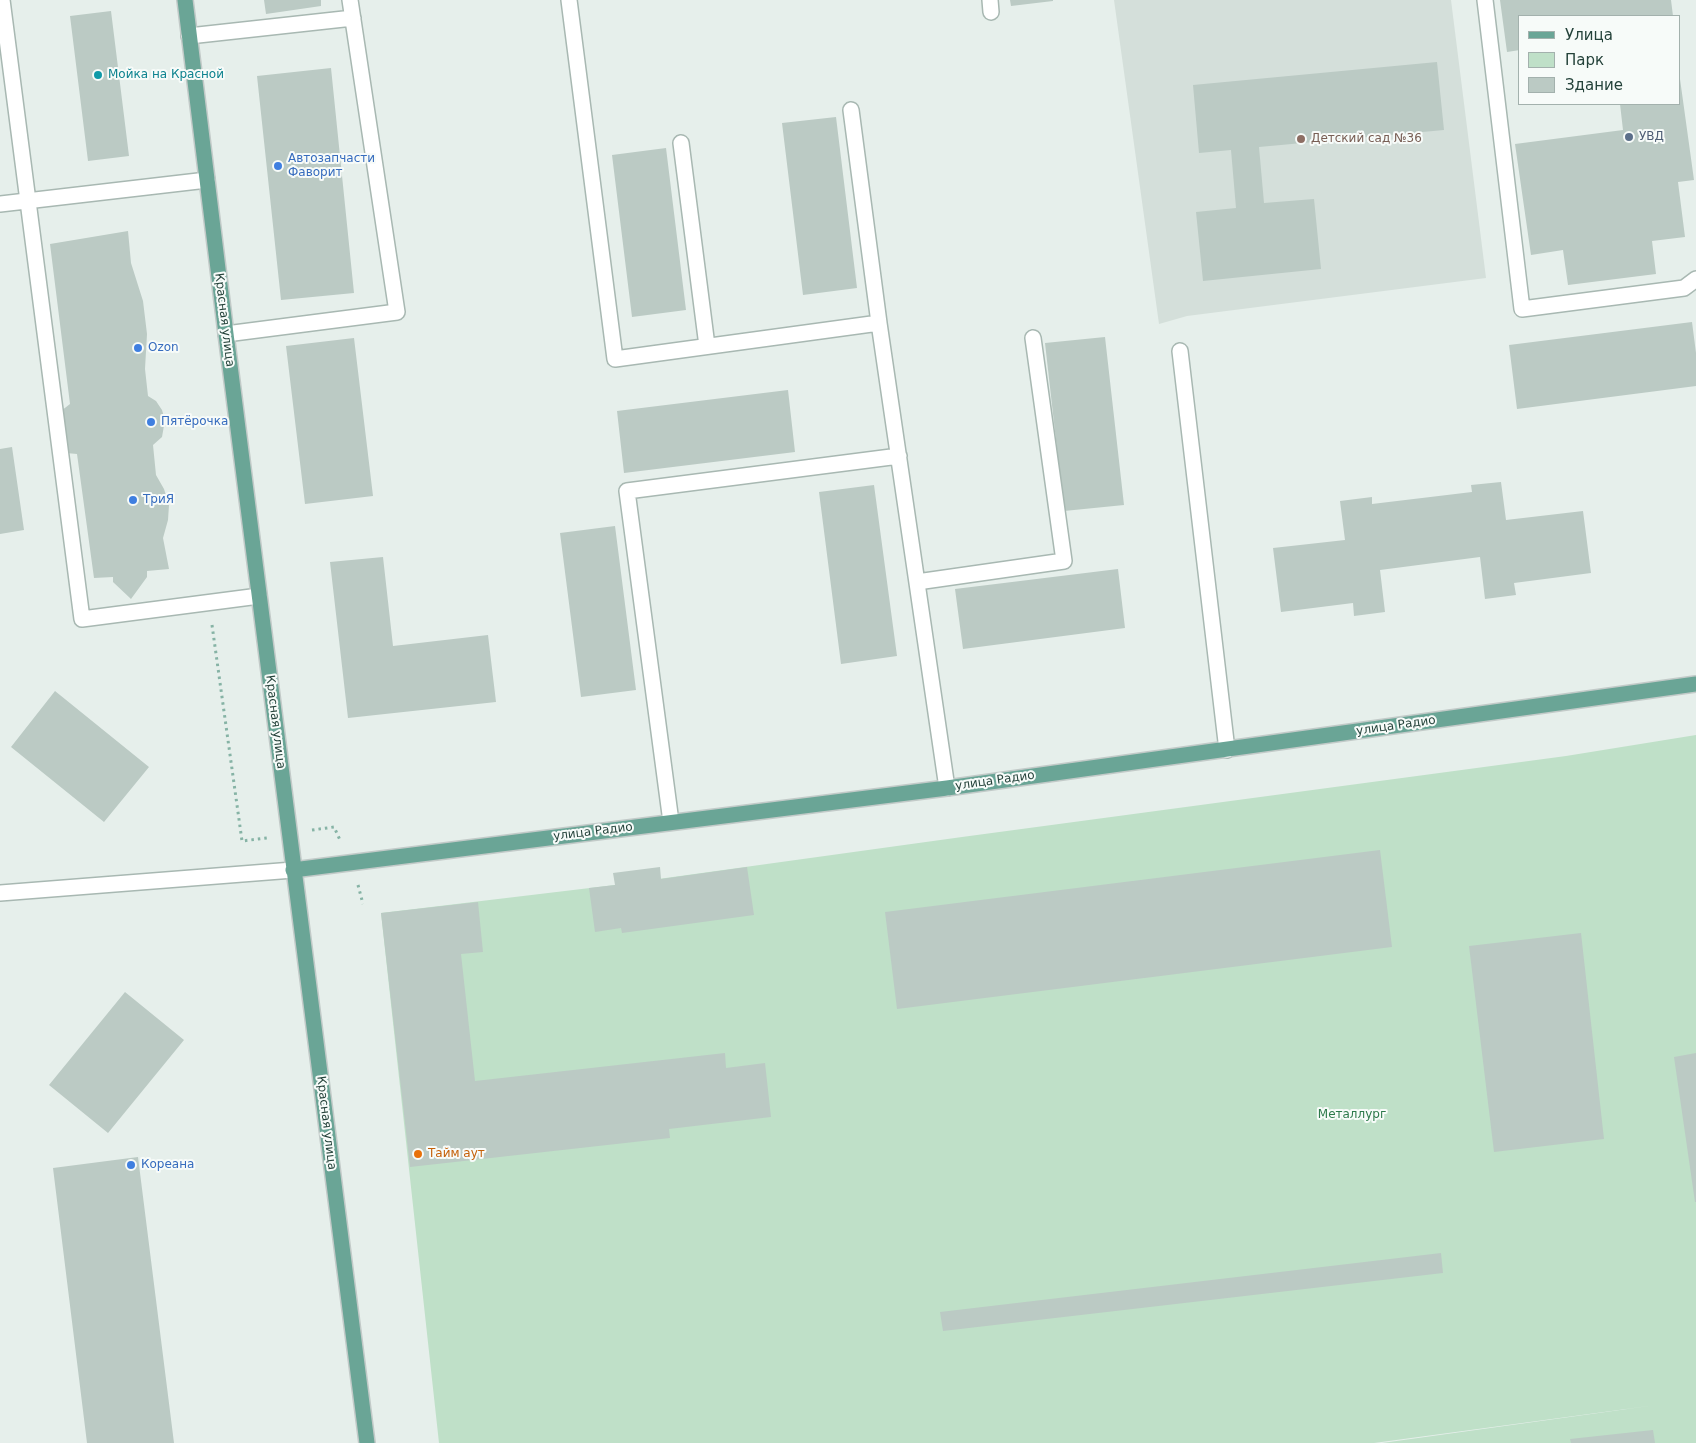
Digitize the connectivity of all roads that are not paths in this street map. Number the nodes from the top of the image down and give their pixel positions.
1 (2, 0) edge
2 (185, 0) edge
3 (350, 0) edge
4 (569, 0) edge
5 (1484, 0) edge
6 (353, 18) junction
7 (189, 36) junction
8 (851, 110) dead end
9 (681, 143) dead end
10 (207, 180) junction
11 (28, 200) junction
12 (0, 204) edge
13 (1696, 279) edge
14 (879, 323) junction
15 (226, 334) junction
16 (1033, 338) dead end
17 (706, 346) junction
18 (1180, 351) dead end
19 (899, 456) junction
20 (917, 582) junction
21 (259, 596) junction
22 (1696, 684) edge
23 (1227, 750) junction
24 (947, 788) junction
25 (671, 822) junction
26 (293, 870) junction
27 (0, 893) edge
28 (367, 1443) edge

1 - 11 street
2 - 7 main road, Красная улица
3 - 6 street
4 - 17 street
5 - 13 street
6 - 7 street
6 - 15 street
7 - 10 main road, Красная улица
8 - 14 street
9 - 17 street
10 - 11 street
10 - 15 main road, Красная улица
11 - 12 street
11 - 21 street
14 - 17 street
14 - 19 street
15 - 21 main road, Красная улица
16 - 20 street
18 - 23 street
19 - 20 street
19 - 25 street
20 - 24 street
21 - 26 main road, Красная улица
22 - 23 main road, улица Радио
23 - 24 main road, улица Радио
24 - 25 main road, улица Радио
25 - 26 main road, улица Радио
26 - 27 street
26 - 28 main road, Красная улица

